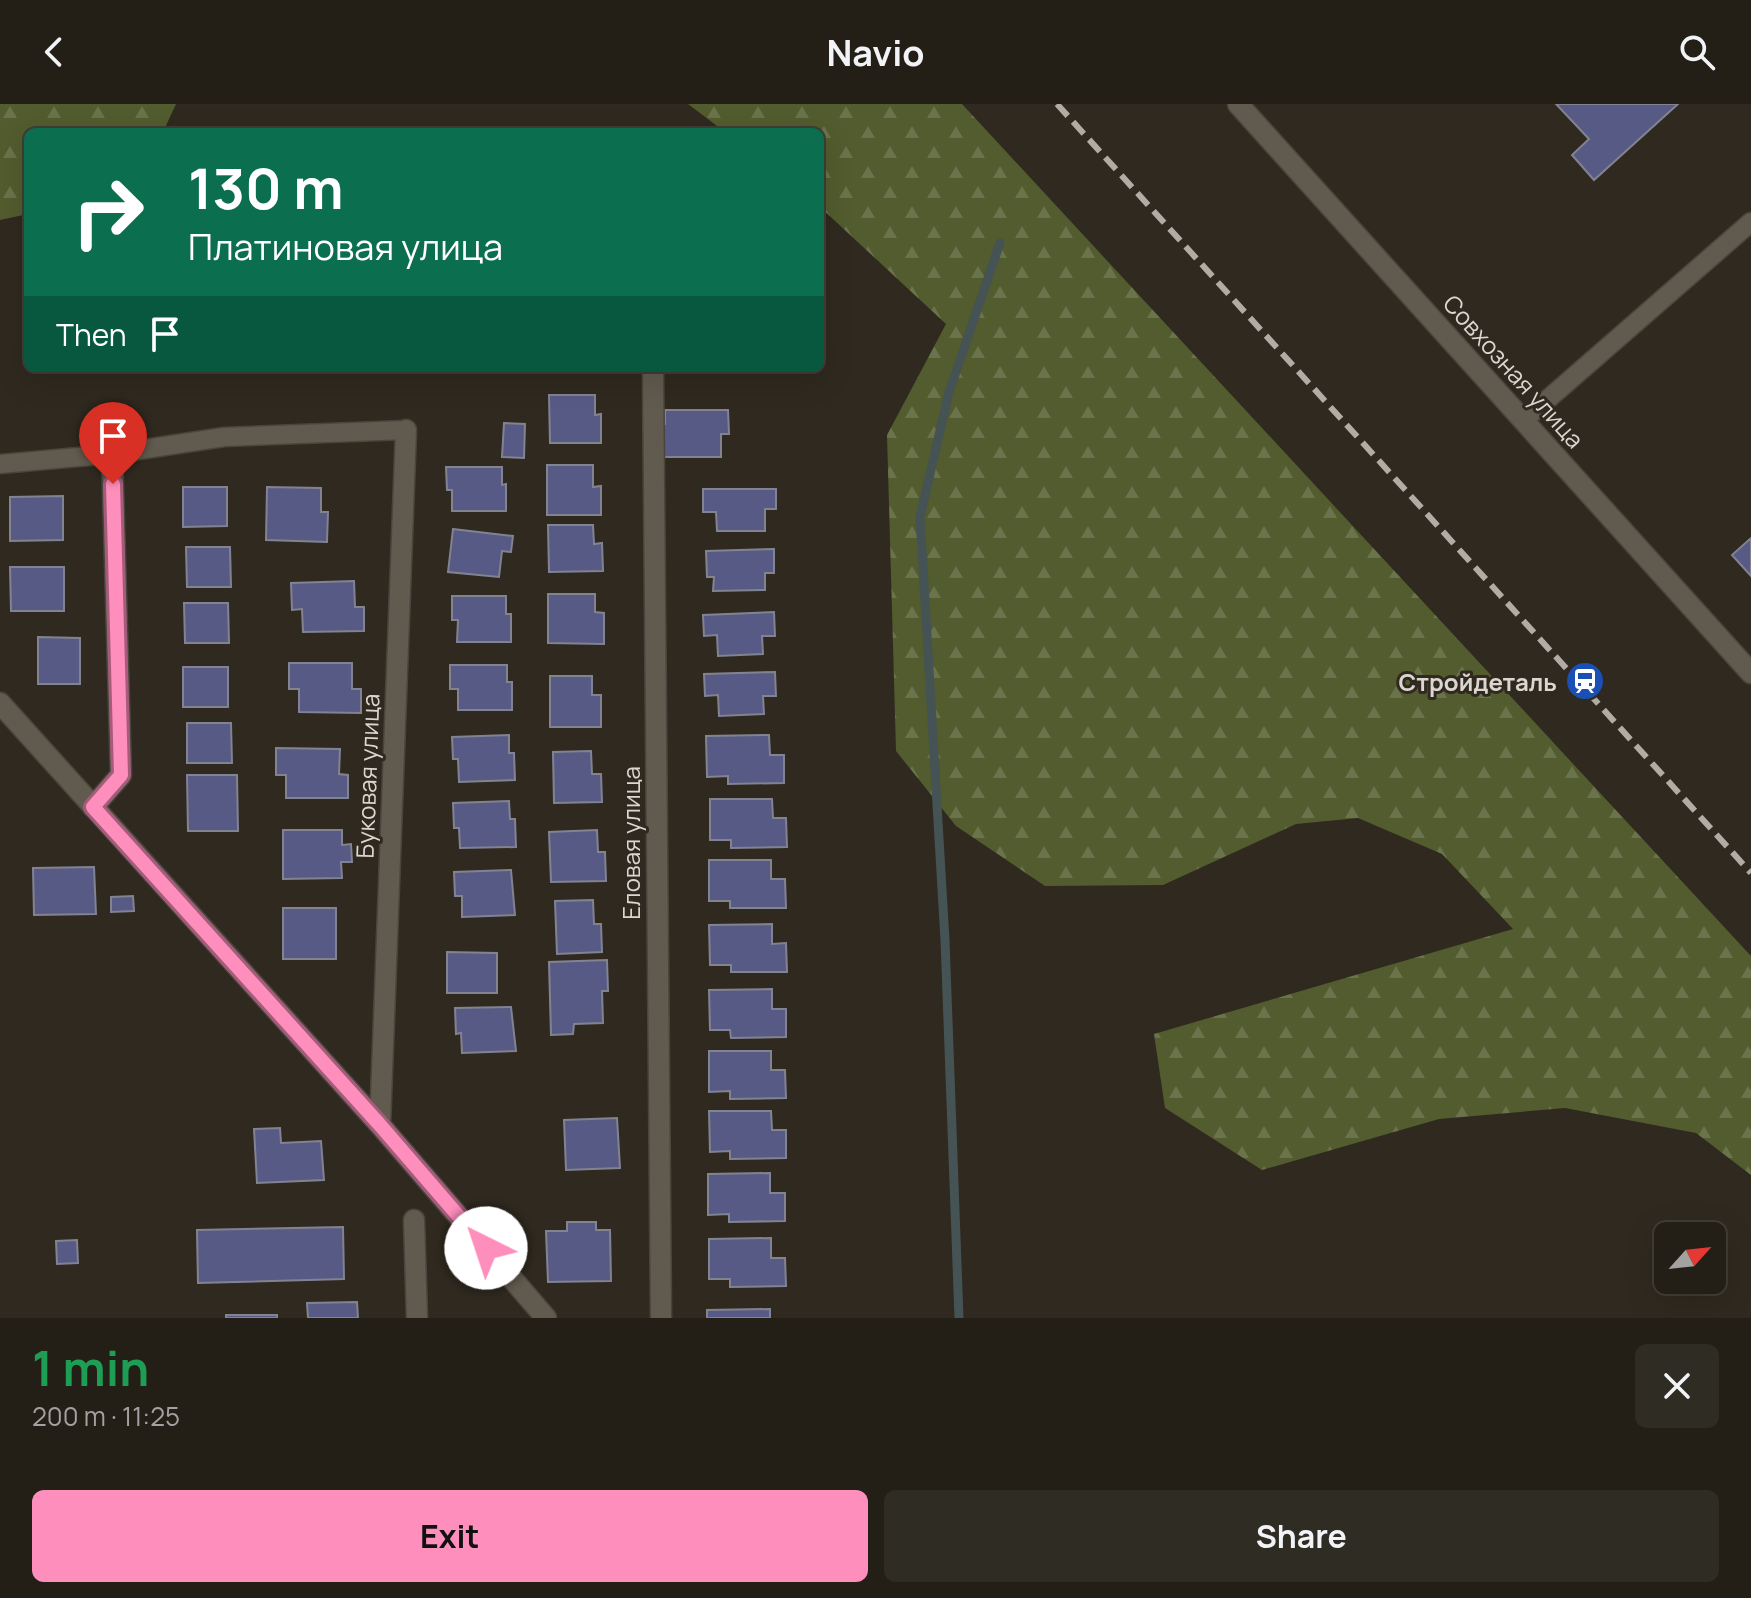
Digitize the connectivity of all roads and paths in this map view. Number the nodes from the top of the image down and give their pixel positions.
1 (1238, 104) edge
2 (1751, 222) edge
3 (653, 372) edge
4 (1524, 420) junction
5 (406, 430) joint
6 (112, 454) junction
7 (0, 464) edge
8 (1751, 673) edge
9 (0, 703) edge
10 (93, 807) junction
11 (380, 1125) junction
12 (414, 1220) dead end
13 (417, 1318) edge
14 (546, 1318) edge
15 (661, 1318) edge

1 - 4 street, Совхозная улица
2 - 4 lane
3 - 15 street, Еловая улица
4 - 8 street, Совхозная улица
5 - 6 lane
5 - 11 street, Буковая улица
6 - 7 lane
6 - 10 street
9 - 10 street
10 - 11 street
11 - 14 street
12 - 13 street

